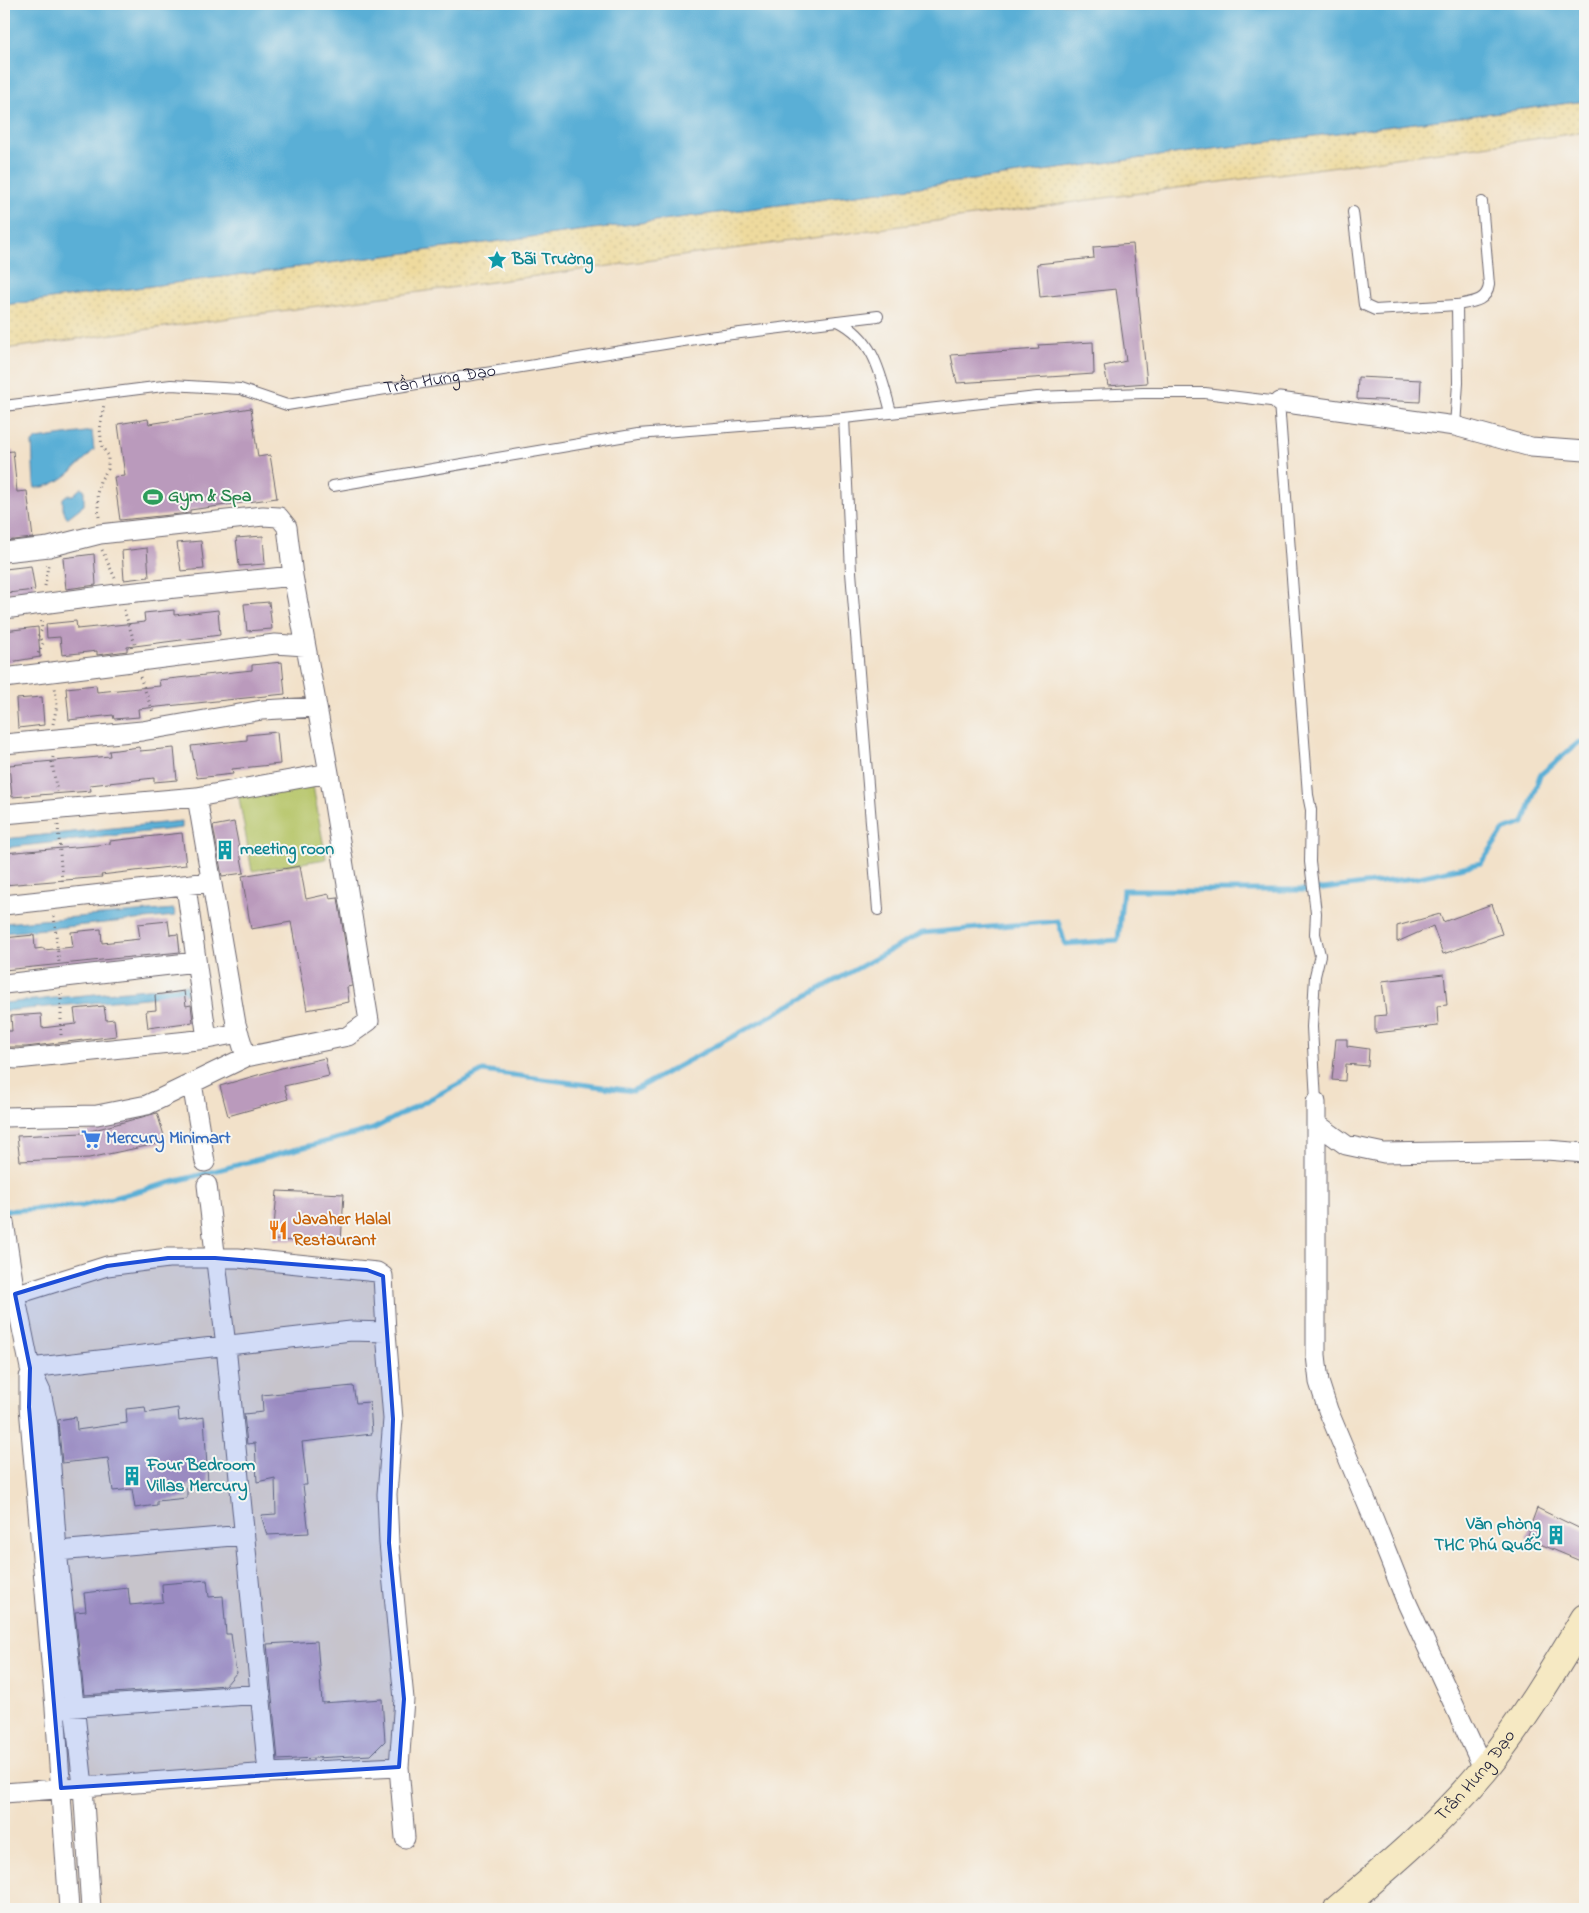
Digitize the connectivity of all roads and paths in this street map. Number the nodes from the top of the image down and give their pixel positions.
1 (1482, 202) dead end
2 (1353, 212) dead end
3 (1456, 305) junction
4 (878, 316) dead end
5 (838, 321) junction
6 (104, 394) junction
7 (1279, 402) junction
8 (4, 406) edge
9 (891, 412) junction
10 (844, 418) junction
11 (1455, 426) junction
12 (1585, 451) edge
13 (333, 486) dead end
14 (100, 534) junction
15 (49, 546) junction
16 (4, 552) edge
17 (293, 576) junction
18 (47, 604) junction
19 (4, 609) edge
20 (305, 646) junction
21 (136, 662) junction
22 (4, 678) edge
23 (317, 707) junction
24 (150, 730) junction
25 (4, 744) edge
26 (329, 773) junction
27 (197, 797) junction
28 (4, 814) edge
29 (210, 882) junction
30 (186, 886) junction
31 (4, 905) edge
32 (878, 910) dead end
33 (196, 962) junction
34 (4, 984) edge
35 (239, 1033) junction
36 (207, 1039) junction
37 (246, 1056) junction
38 (4, 1058) edge
39 (192, 1083) junction
40 (1316, 1102) joint
41 (4, 1117) edge
42 (1317, 1124) junction
43 (1585, 1153) edge
44 (205, 1162) dead end
45 (207, 1185) dead end
46 (4, 1222) edge
47 (215, 1258) junction
48 (9, 1296) edge
49 (386, 1332) junction
50 (226, 1346) junction
51 (30, 1368) junction
52 (244, 1535) junction
53 (49, 1552) junction
54 (1585, 1618) edge
55 (261, 1694) junction
56 (74, 1707) junction
57 (55, 1708) junction
58 (399, 1767) junction
59 (1484, 1770) junction
60 (268, 1773) junction
61 (83, 1786) junction
62 (61, 1788) junction
63 (4, 1793) edge
64 (405, 1838) dead end
65 (68, 1909) edge
66 (91, 1909) edge
67 (1338, 1909) edge

1 - 3 lane
2 - 3 lane
3 - 11 lane
4 - 5 lane, Trần Hưng Đạo
5 - 6 lane, Trần Hưng Đạo
5 - 9 lane
6 - 8 lane, Trần Hưng Đạo
6 - 14 path
7 - 9 lane
7 - 11 street
7 - 40 lane
9 - 10 lane
10 - 13 lane
10 - 32 lane
11 - 12 street
14 - 15 street
14 - 17 street
15 - 16 street
15 - 18 path
17 - 18 street
17 - 20 street
18 - 19 street
20 - 21 street
20 - 23 street
21 - 22 street
21 - 24 path
23 - 24 street
23 - 26 street
24 - 25 street
26 - 27 street
26 - 37 street
27 - 28 street
27 - 29 street
29 - 30 street
29 - 35 street
30 - 31 street
30 - 33 street
33 - 34 street
33 - 36 street
35 - 36 street
35 - 37 street
36 - 38 street
37 - 39 street
39 - 41 street
39 - 44 street
40 - 42 street
42 - 43 street
42 - 59 street
45 - 47 street
46 - 48 street
47 - 48 street
47 - 49 street
47 - 50 street
48 - 51 street
49 - 50 street
49 - 58 street
50 - 51 street
50 - 52 street
51 - 53 street
52 - 53 street
52 - 55 street
53 - 56 street
53 - 57 street
54 - 59 main road, Trần Hưng Đạo
55 - 56 street
55 - 60 street
56 - 57 street
56 - 61 street
57 - 62 street
58 - 60 street
58 - 64 street
59 - 67 main road, Trần Hưng Đạo
60 - 61 street
61 - 62 street
61 - 66 street
62 - 63 street
62 - 65 street

